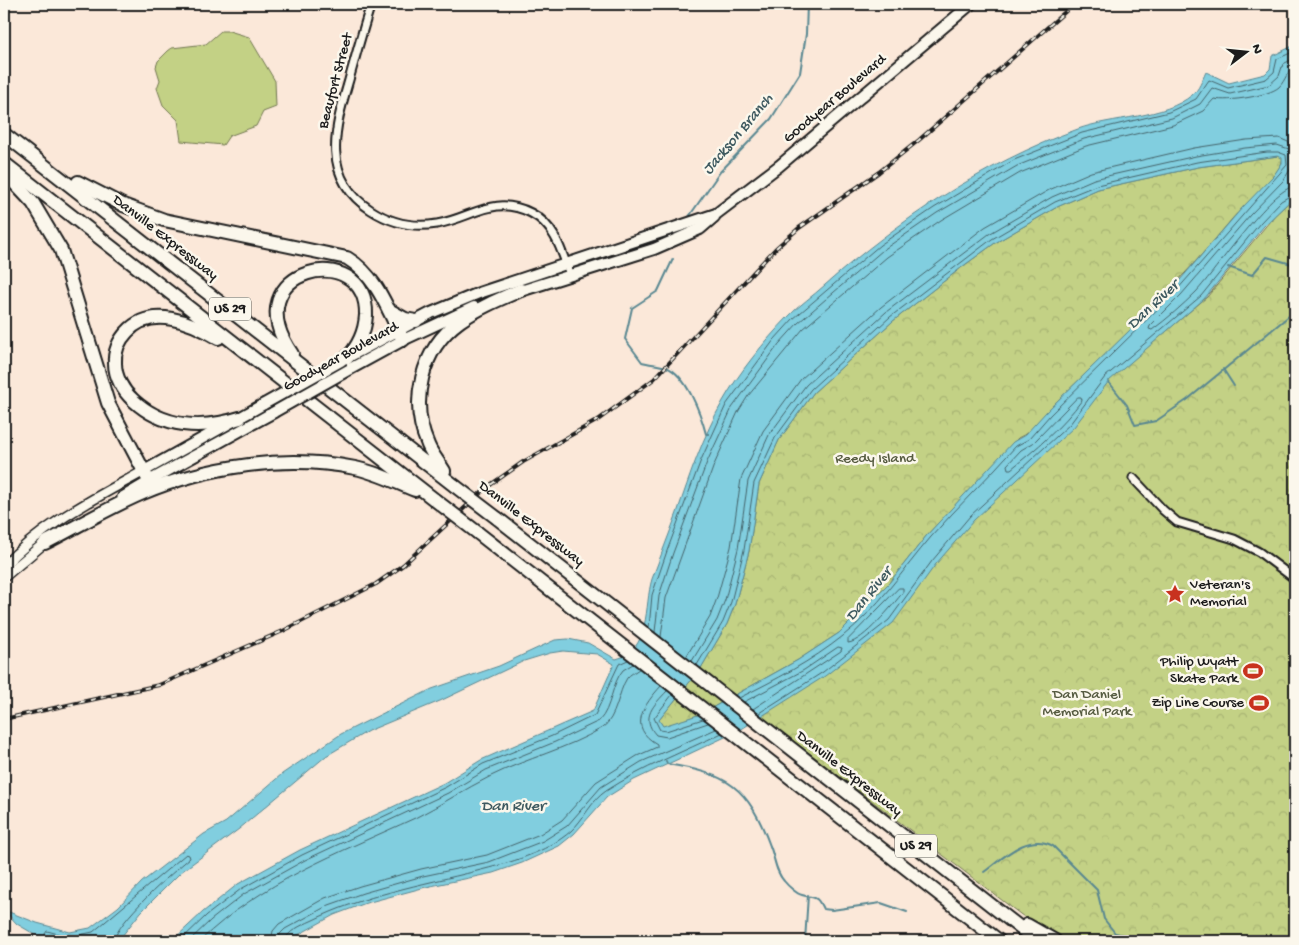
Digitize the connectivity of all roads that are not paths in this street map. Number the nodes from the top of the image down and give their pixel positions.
1 (370, 4) edge
2 (971, 4) edge
3 (4, 130) edge
4 (4, 134) edge
5 (4, 163) edge
6 (4, 172) edge
7 (716, 214) junction
8 (566, 264) junction
9 (570, 275) junction
10 (521, 290) junction
11 (389, 310) junction
12 (416, 321) junction
13 (401, 335) junction
14 (252, 358) junction
15 (346, 363) junction
16 (300, 366) junction
17 (240, 418) junction
18 (146, 476) junction
19 (1133, 478) dead end
20 (454, 484) junction
21 (431, 497) junction
22 (45, 542) junction
23 (4, 566) edge
24 (4, 576) edge
25 (1295, 579) edge
26 (883, 851) junction
27 (933, 860) junction
28 (985, 941) edge
29 (999, 941) edge
30 (1037, 941) edge
31 (1055, 941) edge

1 - 8 street, Beaufort Street
2 - 7 main road, Goodyear Boulevard
3 - 11 highway
4 - 16 highway, Danville Expressway / US 29
5 - 14 highway, US 29
6 - 18 highway
7 - 8 main road, Goodyear Boulevard
7 - 9 main road, Goodyear Boulevard
8 - 9 street, Beaufort Street
8 - 12 main road, Goodyear Boulevard
9 - 10 main road, Goodyear Boulevard
10 - 13 main road, Goodyear Boulevard
10 - 20 highway
11 - 12 highway
11 - 13 highway
12 - 13 main road, Goodyear Boulevard
13 - 15 main road, Goodyear Boulevard
14 - 17 highway
14 - 21 highway, US 29
15 - 16 highway
15 - 17 main road, Goodyear Boulevard, bridge
15 - 18 main road, Goodyear Boulevard, bridge
16 - 20 highway, Danville Expressway / US 29
17 - 18 main road, Goodyear Boulevard
18 - 22 street, Goodyear Boulevard
18 - 23 street, Goodyear Boulevard
19 - 25 street
20 - 27 highway, Danville Expressway / US 29, bridge
21 - 22 highway
21 - 26 highway, US 29, bridge
22 - 24 street, Goodyear Boulevard
26 - 28 highway
26 - 29 highway, US 29
27 - 30 highway, Danville Expressway / US 29
27 - 31 highway

